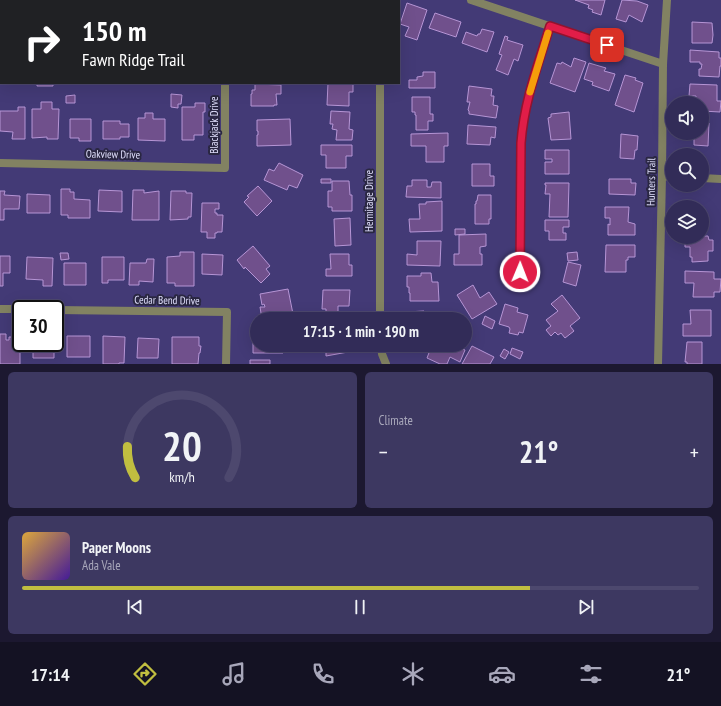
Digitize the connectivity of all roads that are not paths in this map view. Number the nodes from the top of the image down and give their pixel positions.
1 (471, 0) edge
2 (666, 0) edge
3 (550, 26) junction
4 (663, 64) junction
5 (225, 84) edge
6 (380, 84) edge
7 (0, 163) edge
8 (225, 168) joint
9 (662, 176) junction
10 (665, 176) edge
11 (709, 178) edge
12 (721, 178) edge
13 (520, 272) dead end
14 (0, 309) edge
15 (12, 309) edge
16 (64, 310) edge
17 (380, 312) edge
18 (382, 352) edge
19 (226, 364) edge
20 (386, 364) edge
21 (658, 364) edge

1 - 3 street
2 - 4 street, Hunters Trail
3 - 4 street
3 - 13 street
4 - 9 street, Hunters Trail
5 - 8 street, Blackjack Drive
6 - 17 street, Hermitage Drive
7 - 8 street, Oakview Drive
9 - 10 street
9 - 21 street, Hunters Trail
11 - 12 street
14 - 15 street
16 - 19 street, Cedar Bend Drive
18 - 20 street

